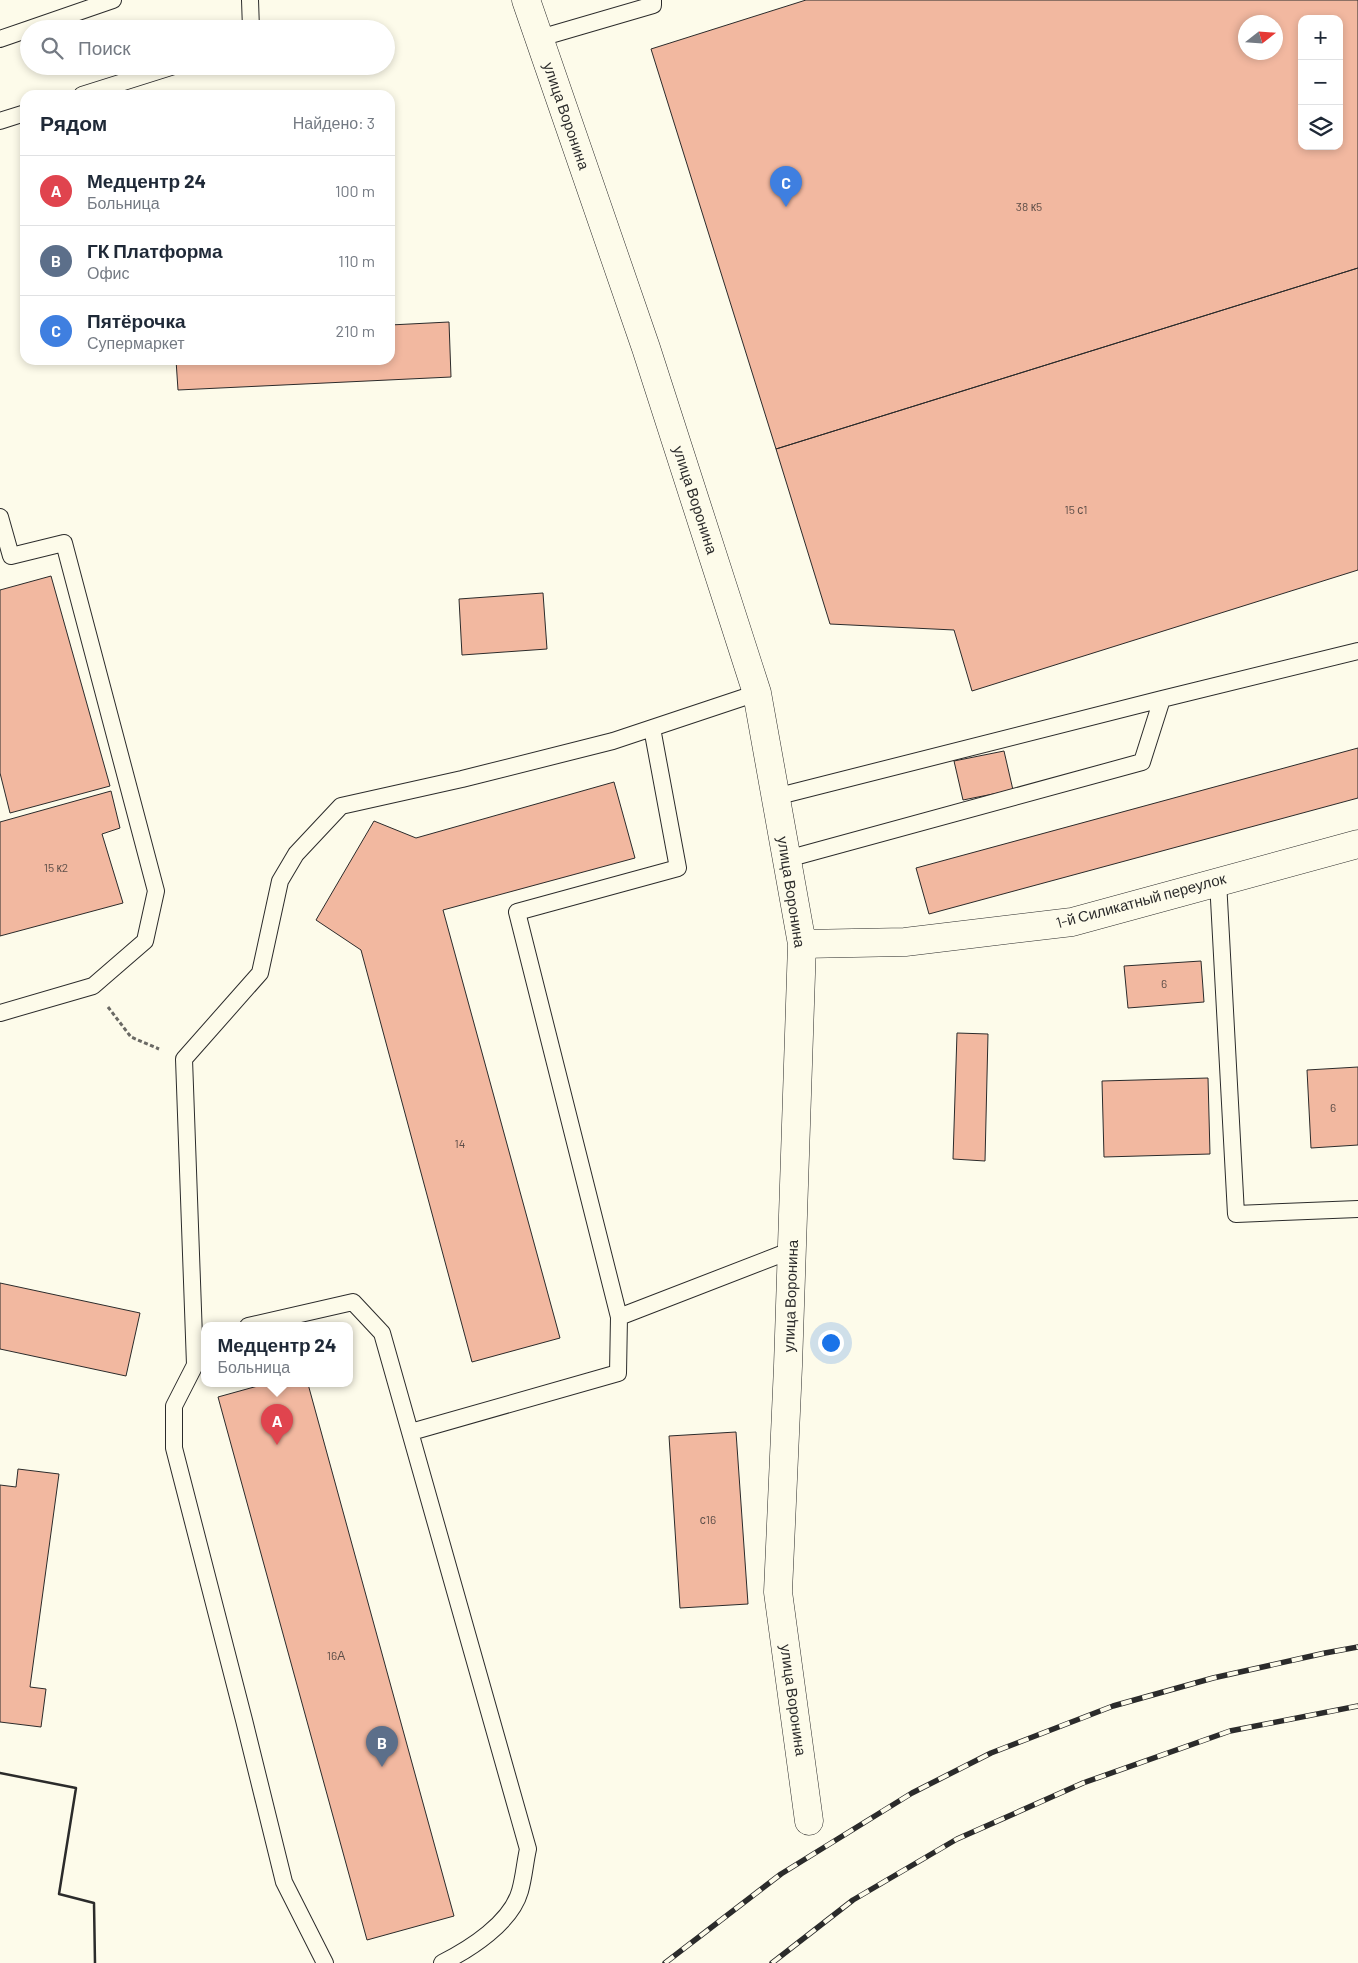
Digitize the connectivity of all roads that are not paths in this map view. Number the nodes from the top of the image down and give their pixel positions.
1 (113, 0) edge
2 (250, 0) edge
3 (526, 0) edge
4 (653, 0) edge
5 (55, 20) edge
6 (251, 20) edge
7 (20, 32) edge
8 (540, 38) junction
9 (0, 39) edge
10 (145, 75) edge
11 (98, 90) edge
12 (20, 115) edge
13 (0, 121) edge
14 (0, 517) edge
15 (6, 557) edge
16 (1358, 651) edge
17 (757, 693) junction
18 (1162, 699) junction
19 (652, 728) junction
20 (775, 797) junction
21 (1358, 844) edge
22 (787, 859) junction
23 (1218, 881) junction
24 (802, 944) junction
25 (0, 1013) edge
26 (1358, 1208) edge
27 (792, 1250) junction
28 (619, 1317) junction
29 (266, 1322) edge
30 (200, 1360) edge
31 (411, 1432) junction
32 (809, 1821) dead end
33 (325, 1963) edge
34 (442, 1963) edge

1 - 5 lane
2 - 6 lane
3 - 8 street, улица Воронина
4 - 8 lane
7 - 9 lane
8 - 17 street, улица Воронина
10 - 11 lane
12 - 13 lane
14 - 15 lane
15 - 25 lane
16 - 18 lane
17 - 19 lane
17 - 20 street, улица Воронина
18 - 20 lane
18 - 22 lane
19 - 28 lane
19 - 30 lane
20 - 22 street, улица Воронина
21 - 23 street, 1-й Силикатный переулок
22 - 24 street, улица Воронина
23 - 24 street, 1-й Силикатный переулок
23 - 26 lane
24 - 27 street, улица Воронина
27 - 28 lane
27 - 32 street, улица Воронина
28 - 31 lane
29 - 31 lane
30 - 33 lane
31 - 34 lane

